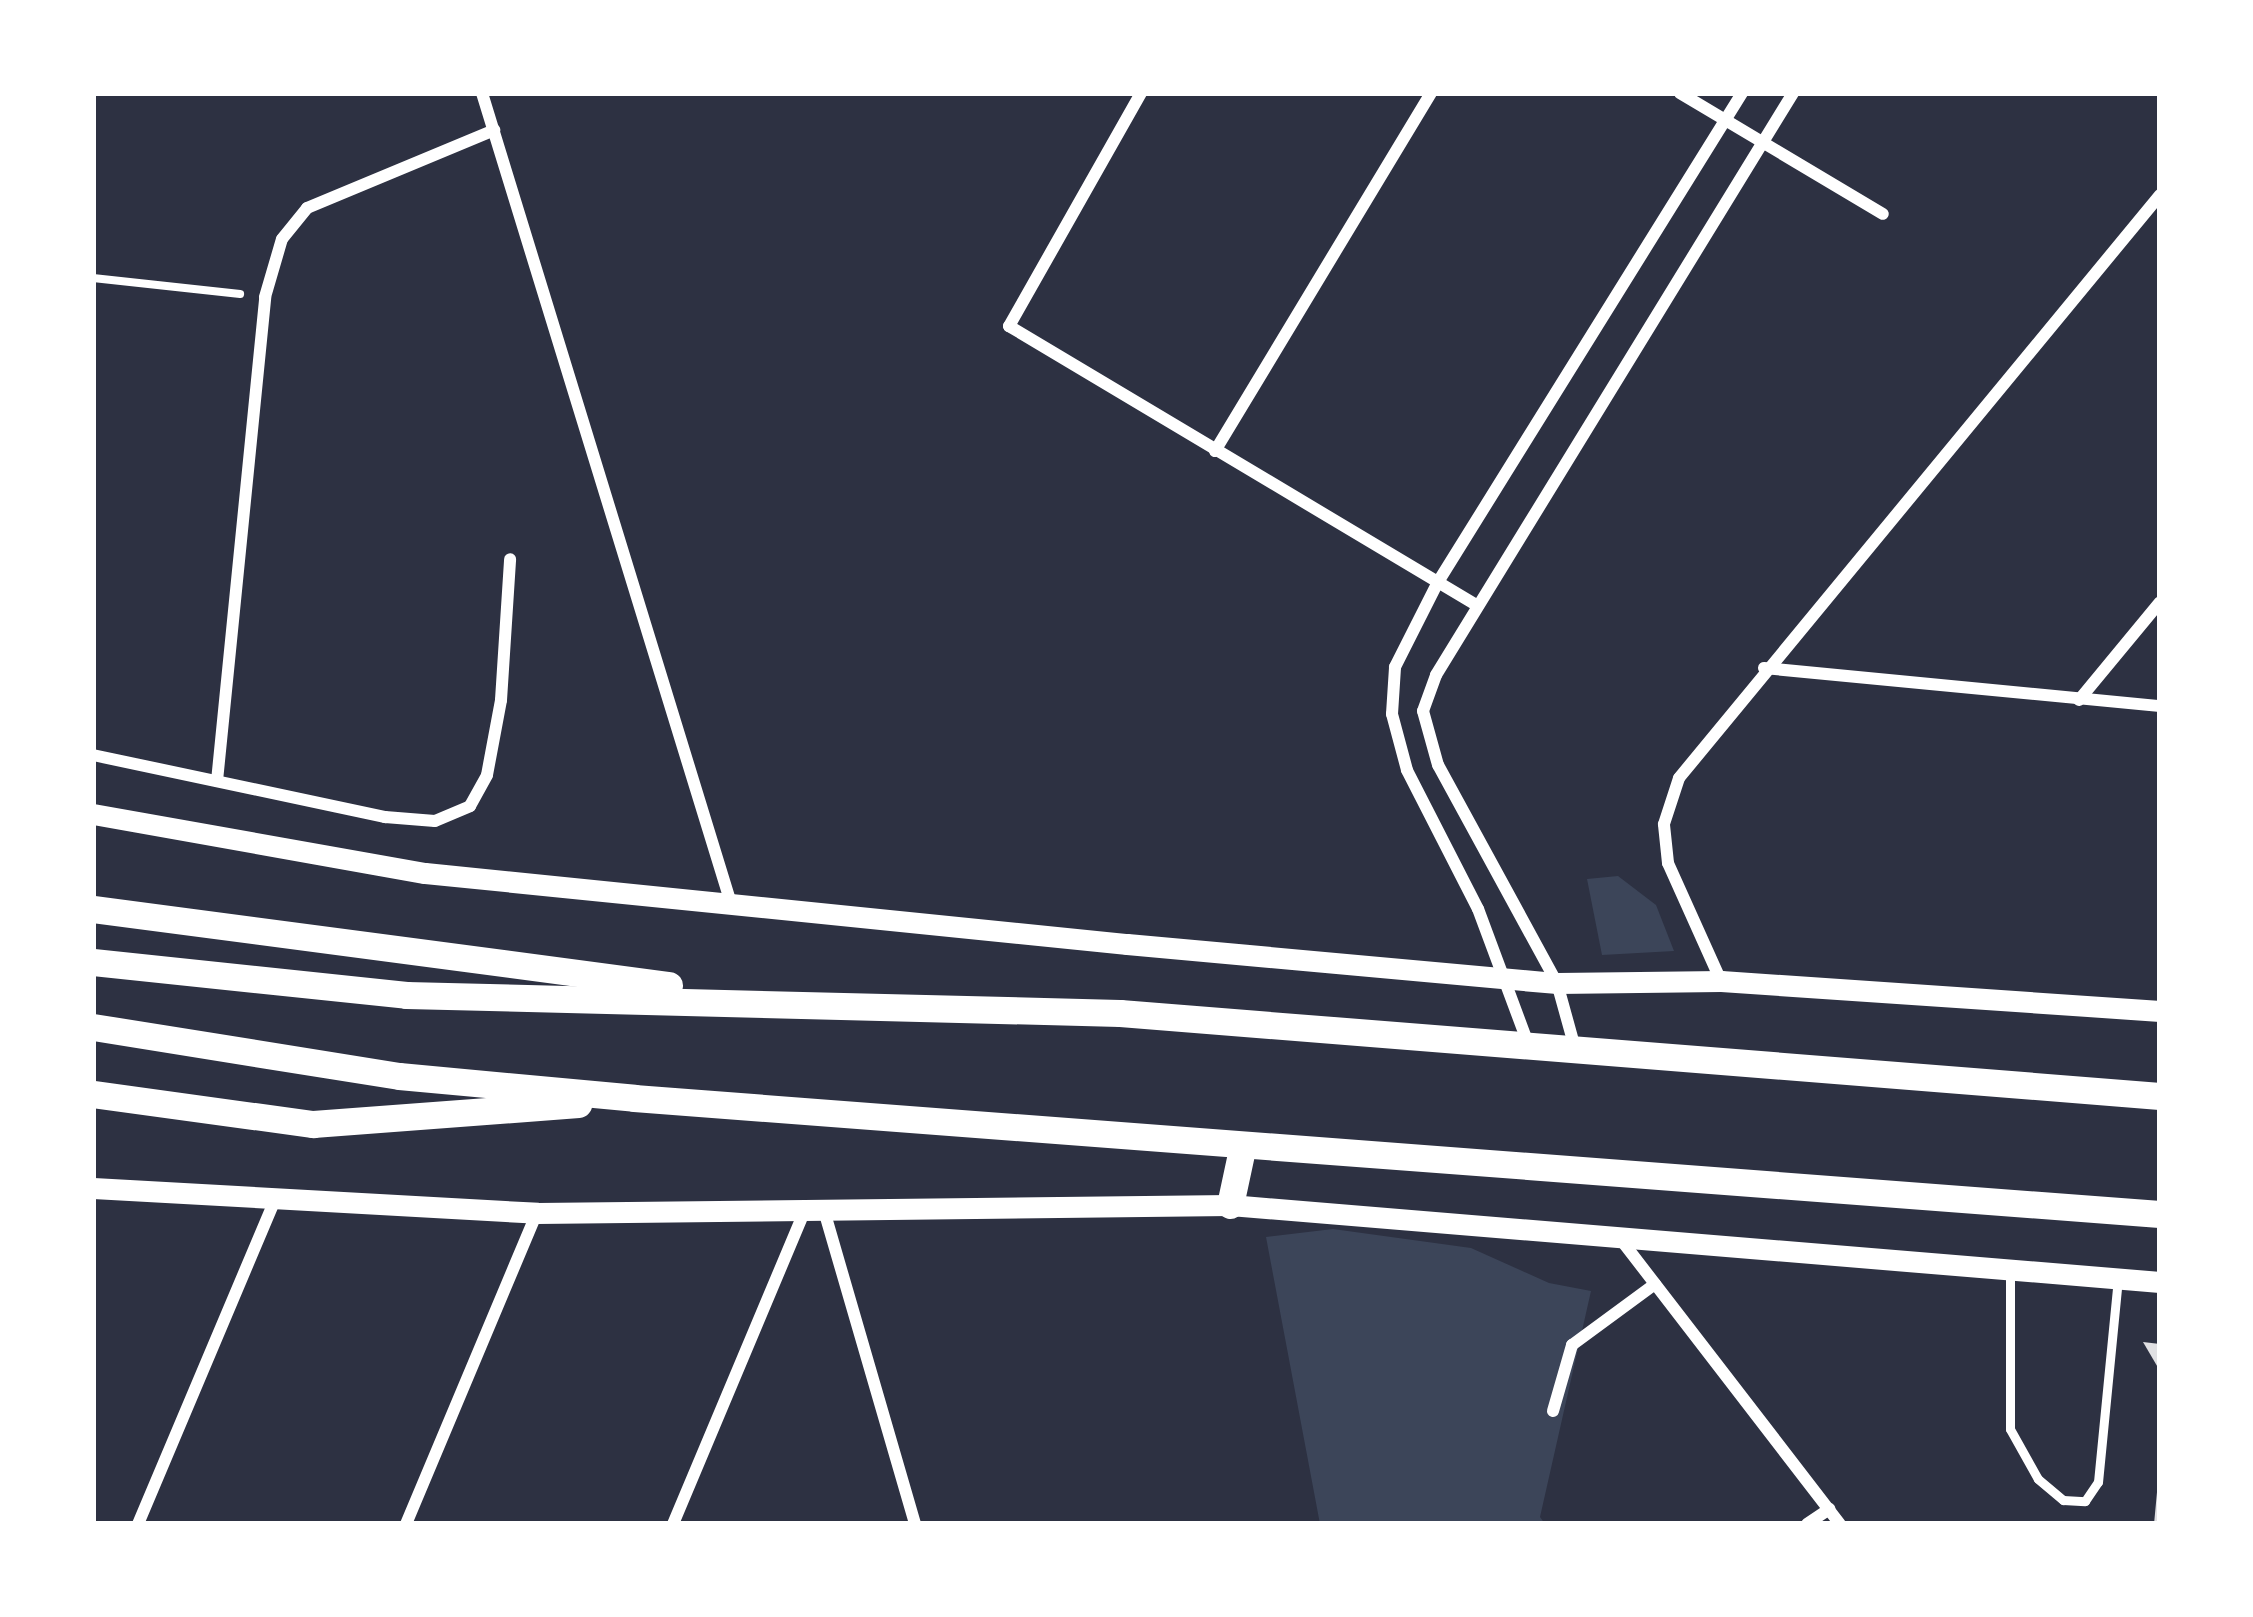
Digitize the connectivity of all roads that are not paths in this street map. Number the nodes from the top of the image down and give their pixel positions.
1 (482, 93) edge
2 (1141, 93) edge
3 (1431, 93) edge
4 (1680, 93) edge
5 (1742, 93) edge
6 (1793, 93) edge
7 (1726, 120) junction
8 (494, 130) junction
9 (1762, 144) junction
10 (2160, 195) edge
11 (1883, 214) dead end
12 (1215, 451) junction
13 (510, 559) dead end
14 (1438, 582) junction
15 (2160, 602) edge
16 (1478, 606) junction
17 (1764, 668) junction
18 (2079, 700) junction
19 (2160, 706) edge
20 (1424, 711) junction
21 (1392, 714) junction
22 (93, 755) edge
23 (217, 781) junction
24 (93, 814) edge
25 (730, 900) junction
26 (93, 909) edge
27 (93, 962) edge
28 (1507, 980) junction
29 (1721, 981) junction
30 (1557, 983) junction
31 (774, 1001) junction
32 (2160, 1011) edge
33 (93, 1028) edge
34 (1531, 1051) junction
35 (1577, 1055) junction
36 (93, 1094) edge
37 (2160, 1096) edge
38 (634, 1098) junction
39 (1242, 1149) junction
40 (93, 1188) edge
41 (275, 1199) junction
42 (1230, 1205) junction
43 (815, 1206) junction
44 (537, 1213) junction
45 (2160, 1214) edge
46 (1622, 1241) junction
47 (2010, 1270) junction
48 (2118, 1279) junction
49 (2160, 1282) edge
50 (1655, 1284) junction
51 (1553, 1412) dead end
52 (1828, 1509) junction
53 (138, 1524) edge
54 (406, 1524) edge
55 (673, 1524) edge
56 (915, 1524) edge
57 (1808, 1524) edge
58 (1840, 1524) edge

1 - 8 street
2 - 12 street
3 - 12 street
4 - 7 street
5 - 7 street
6 - 9 street
7 - 9 street
7 - 14 street
8 - 23 street
8 - 25 street
9 - 11 street
9 - 16 street
10 - 17 street
12 - 14 street
13 - 23 street
14 - 16 street
14 - 21 street
15 - 18 street
16 - 20 street
17 - 18 street
17 - 29 street
18 - 19 street
20 - 21 street
20 - 30 street
21 - 28 street
22 - 23 street
24 - 25 street
25 - 28 street
26 - 31 main road
27 - 31 main road
28 - 30 street
28 - 34 street
29 - 30 street
29 - 32 street
30 - 35 street
31 - 34 main road
33 - 38 main road
34 - 35 main road
35 - 37 main road
36 - 38 main road
38 - 39 main road
39 - 42 main road
39 - 45 main road
40 - 41 street
41 - 44 street
41 - 53 street
42 - 43 street
42 - 46 street
43 - 44 street
43 - 55 street
43 - 56 street
44 - 54 street
46 - 47 street
46 - 50 street
47 - 48 street
47 - 48 lane
48 - 49 street
50 - 51 street
50 - 52 street
52 - 57 street
52 - 58 street

